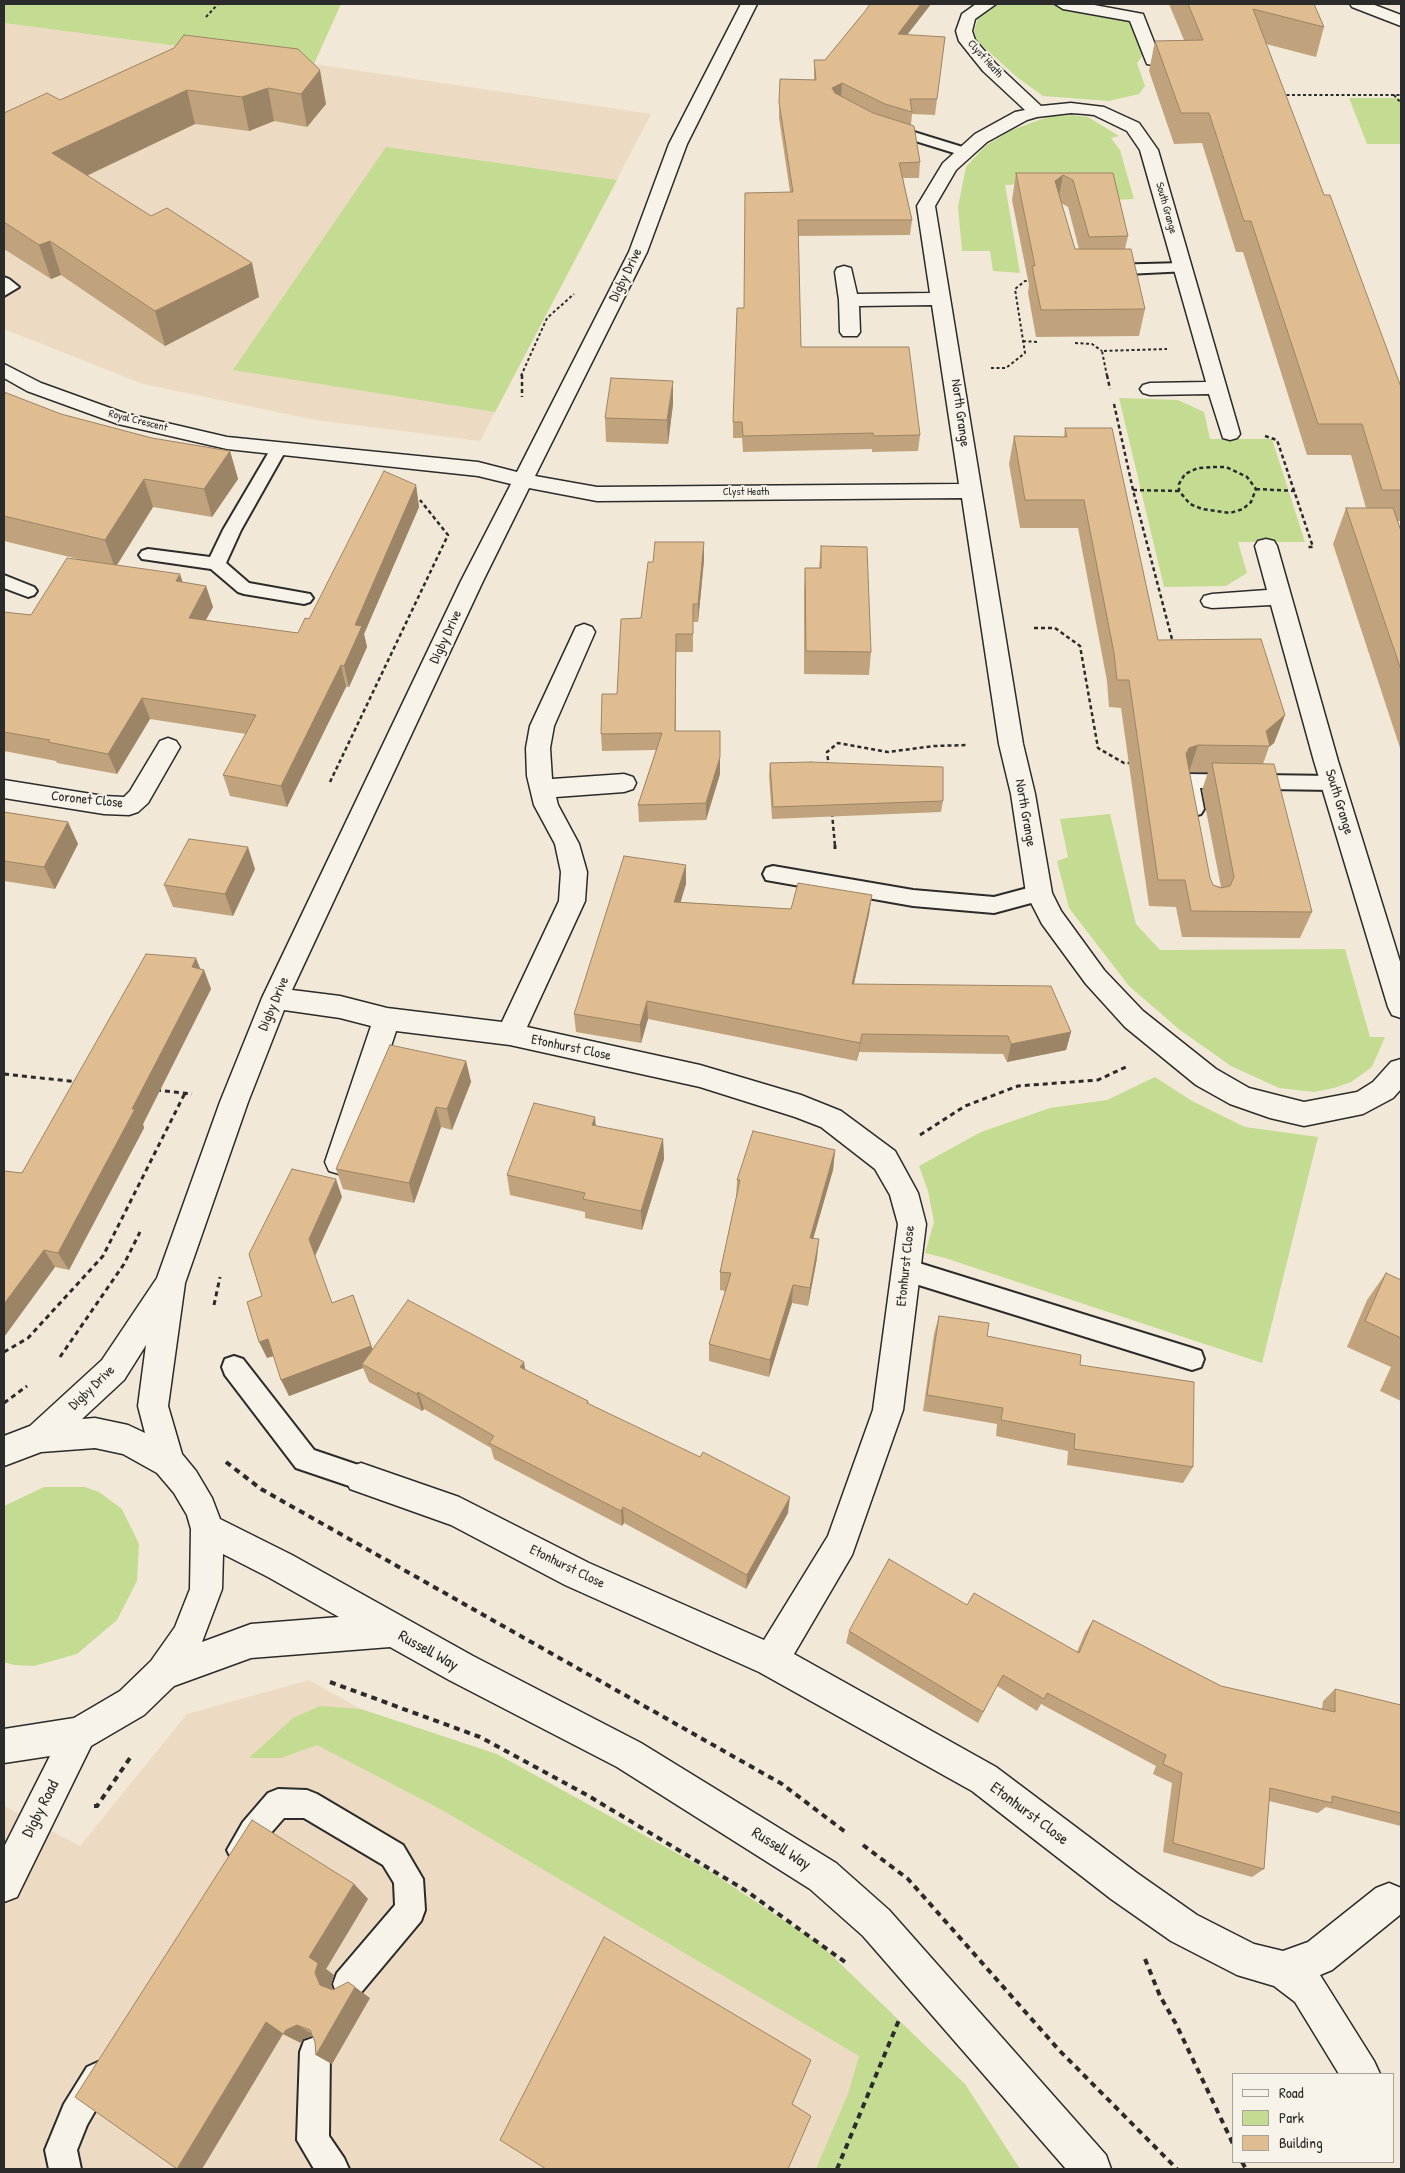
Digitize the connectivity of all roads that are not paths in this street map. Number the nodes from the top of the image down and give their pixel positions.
1 (748, 4) edge
2 (988, 4) edge
3 (1063, 4) edge
4 (1358, 4) edge
5 (1401, 21) edge
6 (1153, 60) dead end
7 (1037, 112) junction
8 (878, 124) edge
9 (964, 152) junction
10 (1183, 268) junction
11 (1096, 270) edge
12 (844, 272) dead end
13 (4, 282) edge
14 (4, 291) edge
15 (939, 298) junction
16 (849, 300) junction
17 (850, 332) dead end
18 (4, 370) edge
19 (34, 387) junction
20 (1218, 388) junction
21 (1150, 389) dead end
22 (11, 399) edge
23 (1230, 434) road end
24 (278, 450) junction
25 (523, 480) junction
26 (971, 491) junction
27 (1266, 546) road end
28 (148, 555) dead end
29 (216, 564) junction
30 (4, 581) edge
31 (28, 591) dead end
32 (1280, 597) junction
33 (304, 598) dead end
34 (1212, 601) dead end
35 (584, 632) dead end
36 (168, 747) dead end
37 (624, 783) dead end
38 (1333, 783) junction
39 (4, 789) edge
40 (543, 789) junction
41 (1198, 828) edge
42 (773, 874) dead end
43 (1039, 893) junction
44 (275, 998) junction
45 (1401, 1007) edge
46 (387, 1019) junction
47 (510, 1034) junction
48 (1401, 1070) edge
49 (339, 1162) edge
50 (906, 1270) junction
51 (170, 1283) junction
52 (1192, 1359) dead end
53 (234, 1367) dead end
54 (41, 1437) junction
55 (4, 1452) edge
56 (168, 1462) junction
57 (361, 1478) joint
58 (207, 1529) junction
59 (390, 1630) junction
60 (771, 1660) junction
61 (163, 1673) junction
62 (79, 1734) junction
63 (4, 1746) edge
64 (227, 1874) edge
65 (4, 1884) edge
66 (1395, 1897) edge
67 (1284, 1969) junction
68 (348, 1984) edge
69 (315, 2052) edge
70 (112, 2056) edge
71 (1360, 2073) edge
72 (65, 2169) edge
73 (333, 2169) edge
74 (1092, 2169) edge

1 - 25 street, Digby Drive
2 - 7 street, Clyst Heath
3 - 6 street
4 - 5 street
7 - 9 street, North Grange
7 - 10 street, South Grange
8 - 9 lane
9 - 15 street, North Grange
10 - 11 lane
10 - 20 street, South Grange
12 - 16 street
13 - 14 lane
15 - 16 street
15 - 26 street, North Grange
16 - 17 street
18 - 19 street, Royal Crescent
19 - 22 street
19 - 24 street, Royal Crescent
20 - 21 street
20 - 23 street, South Grange
24 - 25 street, Royal Crescent
24 - 29 lane
25 - 26 street, Clyst Heath
25 - 44 street, Digby Drive
26 - 43 street, North Grange
27 - 32 street, South Grange
28 - 29 lane
29 - 33 lane
30 - 31 lane
32 - 34 street
32 - 38 street, South Grange
35 - 40 street, Etonhurst Close
36 - 39 street, Coronet Close
37 - 40 street
38 - 41 lane
38 - 45 street, South Grange
40 - 47 street, Etonhurst Close
42 - 43 lane
43 - 48 street, North Grange
44 - 46 street, Etonhurst Close
44 - 51 street, Digby Drive
46 - 47 street, Etonhurst Close
46 - 49 street
47 - 50 street, Etonhurst Close
50 - 52 lane
50 - 60 street, Etonhurst Close
51 - 54 street, Digby Drive
51 - 56 street, Digby Drive
53 - 57 lane
54 - 55 street
54 - 56 street
56 - 58 street
57 - 60 street, Etonhurst Close
58 - 59 street, Russell Way
58 - 61 street
59 - 61 street, Russell Way
59 - 74 street, Russell Way
60 - 67 street, Etonhurst Close
61 - 62 street
62 - 63 street
62 - 65 street, Digby Road
64 - 68 lane
66 - 67 street
67 - 71 street, Etonhurst Close
69 - 73 lane
70 - 72 lane

